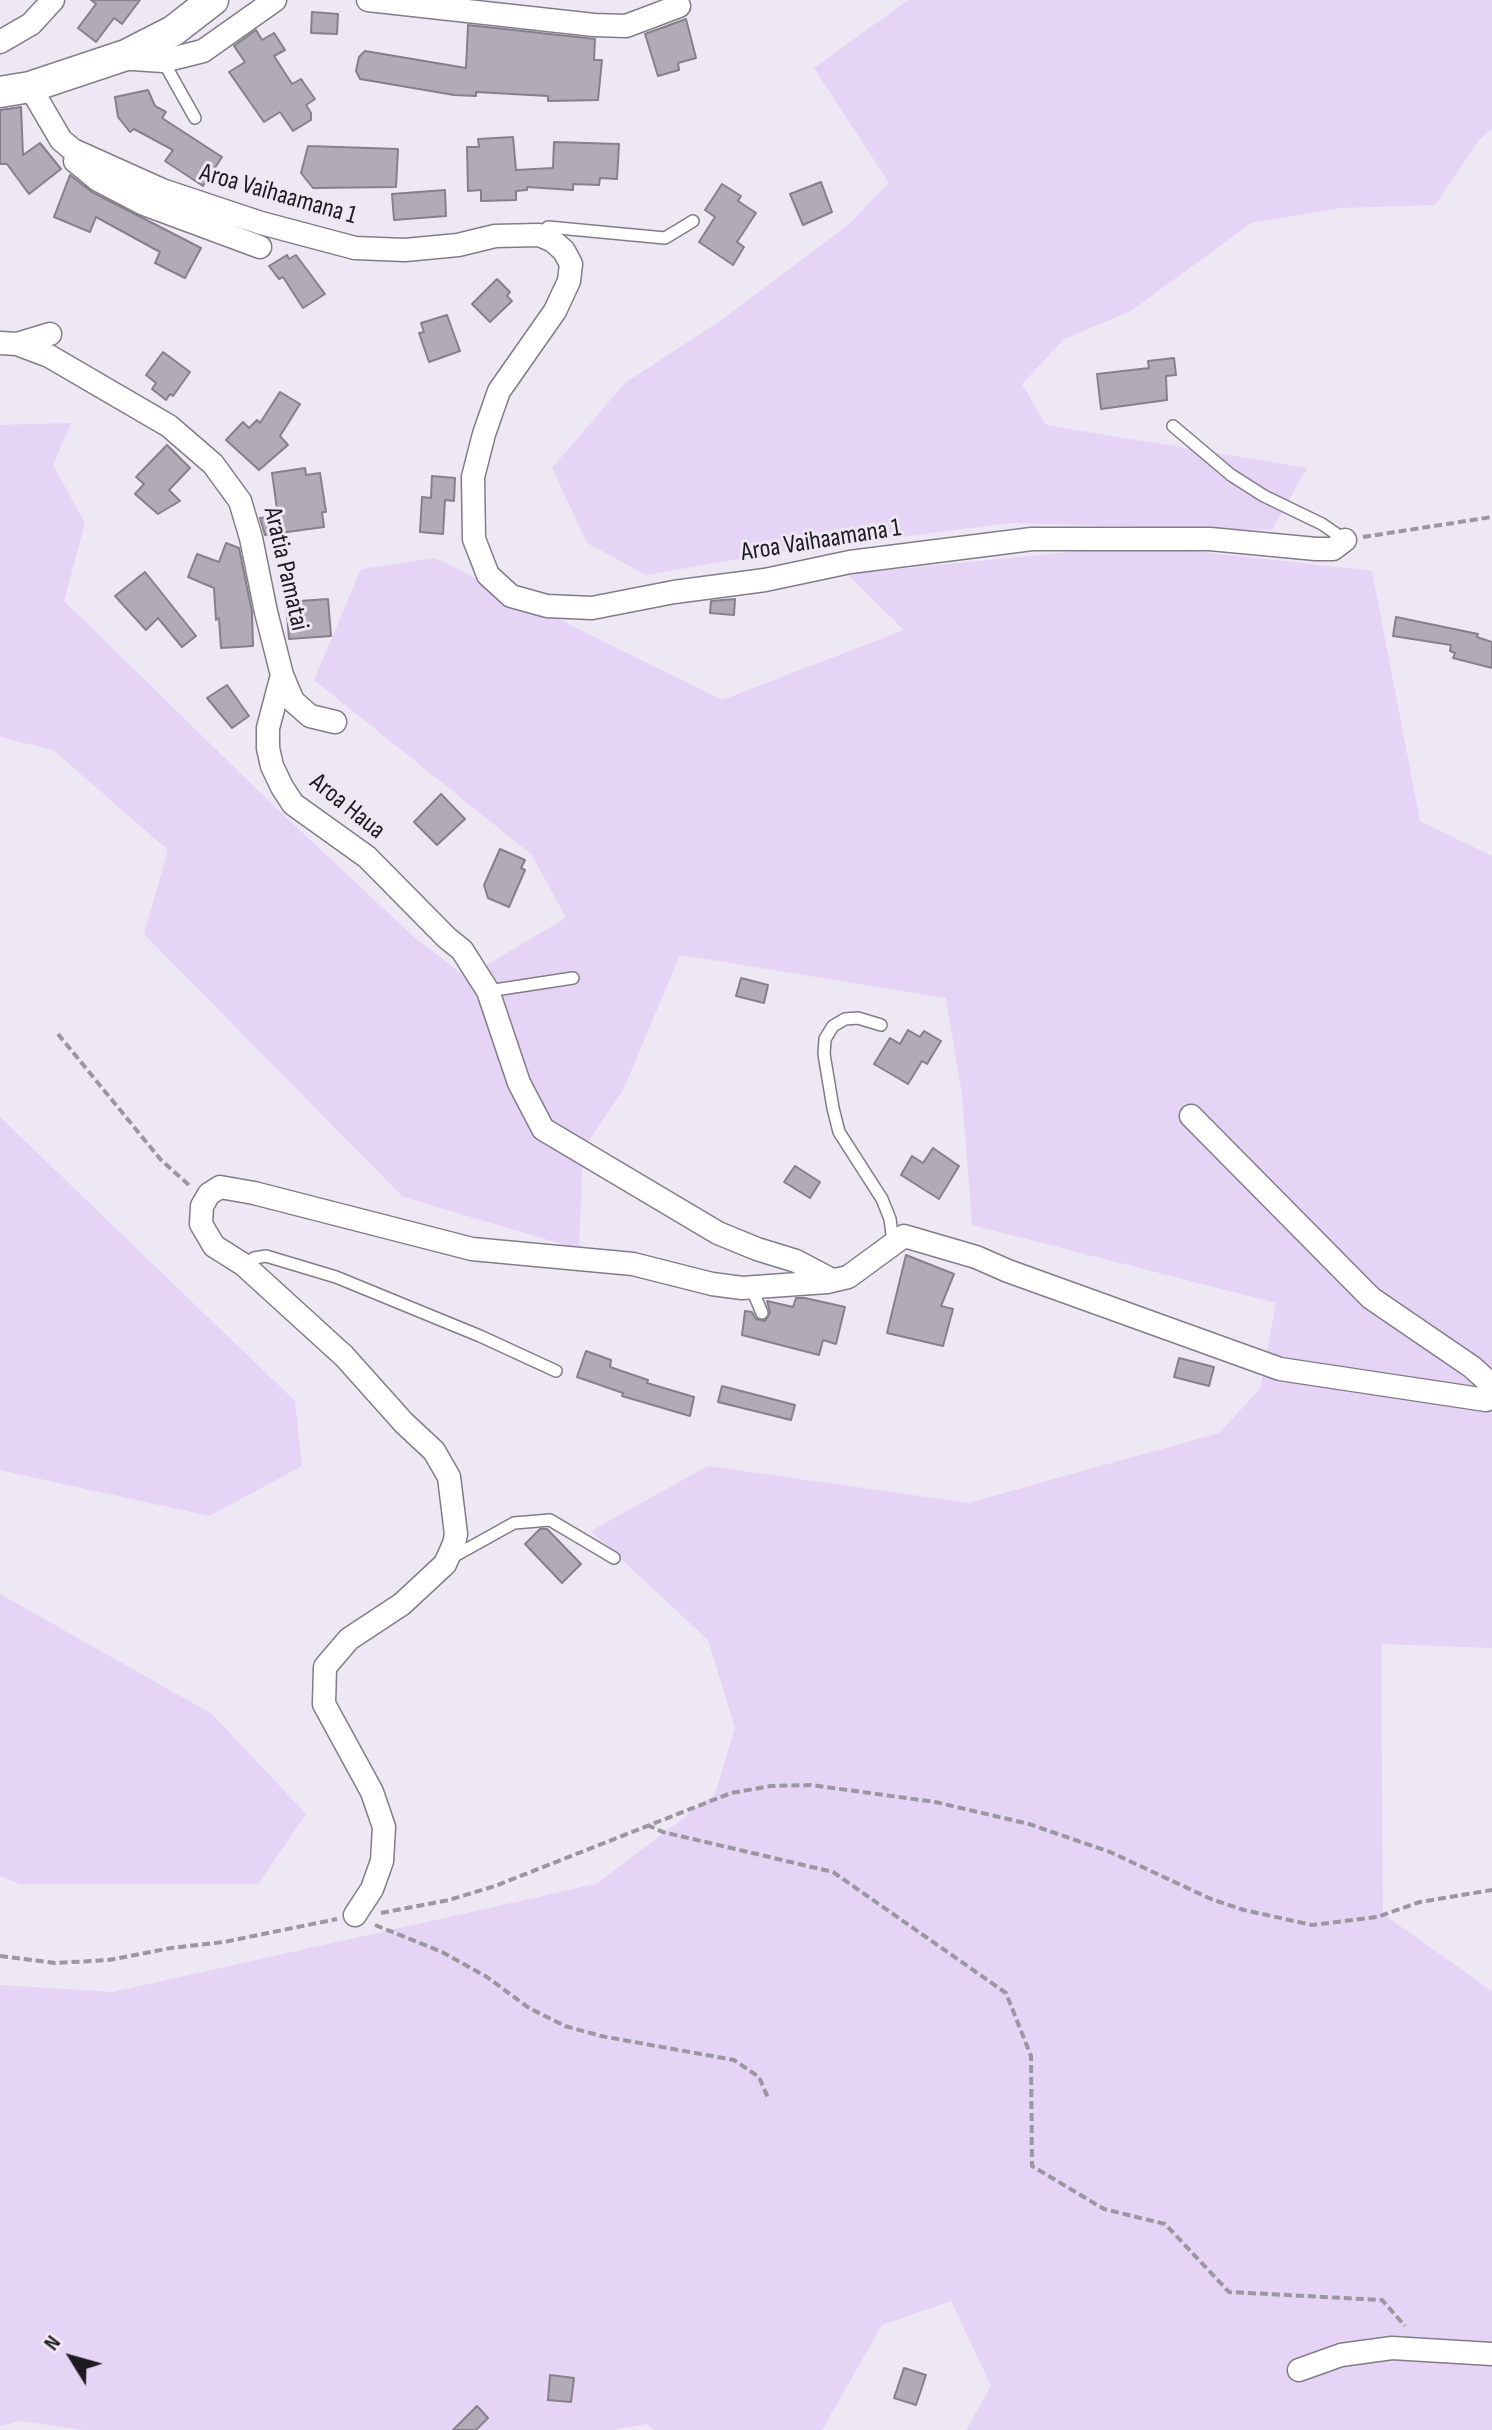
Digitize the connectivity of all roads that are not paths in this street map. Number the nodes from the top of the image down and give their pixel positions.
1 (53, 0) edge
2 (213, 0) edge
3 (275, 0) edge
4 (368, 0) edge
5 (679, 6) dead end
6 (0, 42) edge
7 (118, 58) junction
8 (163, 61) junction
9 (30, 87) junction
10 (0, 92) edge
11 (195, 118) dead end
12 (61, 140) junction
13 (693, 221) dead end
14 (539, 235) junction
15 (260, 247) dead end
16 (50, 334) dead end
17 (8, 343) edge
18 (1173, 426) dead end
19 (1345, 540) joint
20 (282, 675) junction
21 (335, 722) dead end
22 (573, 978) dead end
23 (488, 991) junction
24 (881, 1025) dead end
25 (1191, 1116) dead end
26 (893, 1242) junction
27 (244, 1265) junction
28 (832, 1280) junction
29 (751, 1287) junction
30 (762, 1313) dead end
31 (556, 1371) dead end
32 (1492, 1385) edge
33 (1492, 1395) edge
34 (614, 1558) dead end
35 (446, 1560) junction
36 (353, 1915) road end
37 (1492, 2354) edge
38 (1299, 2370) dead end

1 - 6 street
2 - 7 main road
3 - 8 street
4 - 5 street
7 - 8 street
7 - 9 main road
8 - 11 lane
9 - 10 main road
9 - 12 street, Aroa Vaihaamana 1
12 - 14 street, Aroa Vaihaamana 1
12 - 15 street, Aroa Vaihaamana 1
13 - 14 lane, Aroa Vaihaamana 1
14 - 19 street, Aroa Vaihaamana 1
16 - 17 street
17 - 20 street, Aratia Pamatai
18 - 19 lane
20 - 21 street, Aratia Pamatai
20 - 23 street, Aroa Haua
22 - 23 lane
23 - 28 street, Aroa Haua
24 - 26 lane
25 - 32 street
26 - 28 street
26 - 33 street
27 - 29 street
27 - 31 lane
27 - 35 street
28 - 29 street
29 - 30 lane
34 - 35 lane
35 - 36 street
37 - 38 street

